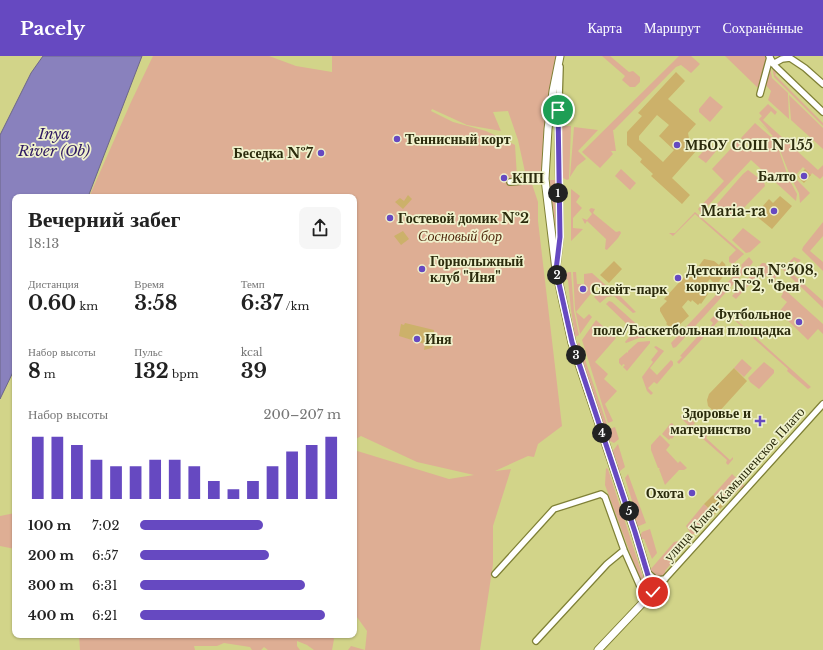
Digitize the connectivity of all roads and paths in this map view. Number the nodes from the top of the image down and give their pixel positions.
1 (770, 56) edge
2 (560, 59) edge
3 (773, 64) junction
4 (823, 84) edge
5 (760, 94) dead end
6 (823, 112) edge
7 (546, 179) junction
8 (510, 182) dead end
9 (556, 270) junction
10 (823, 404) edge
11 (624, 550) junction
12 (648, 573) junction
13 (495, 574) dead end
14 (666, 579) junction
15 (653, 592) junction
16 (646, 600) junction
17 (536, 641) dead end
18 (598, 650) edge

1 - 3 street
1 - 5 street
2 - 7 main road
2 - 9 street
3 - 4 street
3 - 6 street
7 - 8 street
7 - 9 main road
9 - 12 main road
10 - 14 street, улица Ключ-Камышенское Плато
11 - 13 street
11 - 16 street
11 - 17 street
12 - 14 street
12 - 15 main road
14 - 15 street, улица Ключ-Камышенское Плато
15 - 16 main road, улица Ключ-Камышенское Плато
16 - 18 main road, улица Ключ-Камышенское Плато

